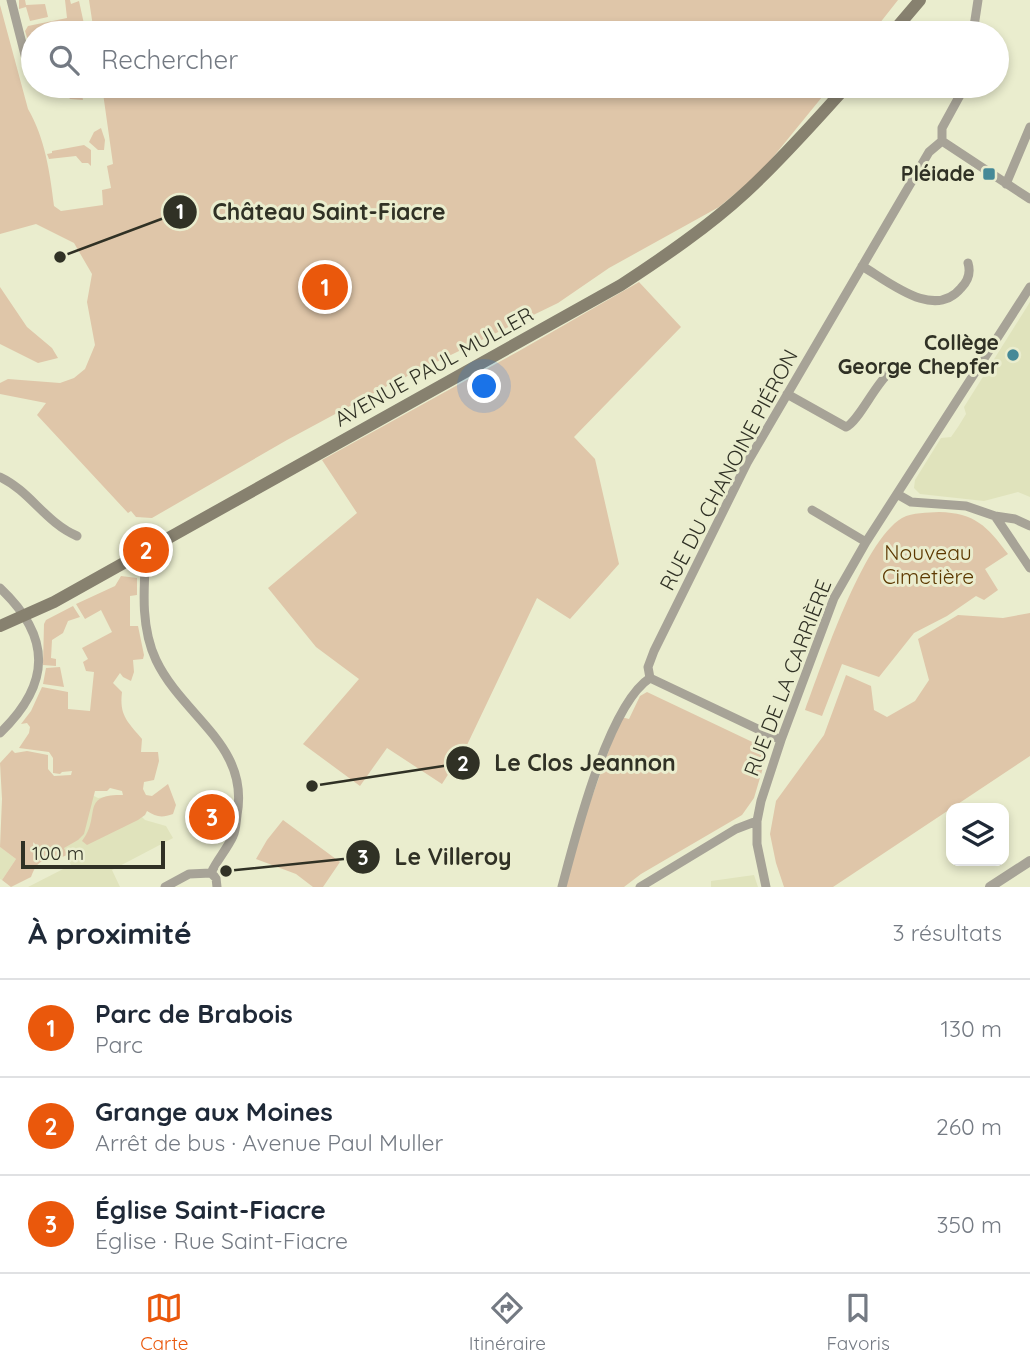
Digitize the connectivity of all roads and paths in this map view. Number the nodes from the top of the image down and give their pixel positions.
1 (10, 0) edge
2 (920, 0) edge
3 (978, 0) edge
4 (902, 21) edge
5 (975, 21) edge
6 (21, 41) edge
7 (836, 98) edge
8 (958, 98) edge
9 (1030, 127) edge
10 (942, 141) junction
11 (1006, 184) junction
12 (1030, 199) edge
13 (968, 263) dead end
14 (862, 266) junction
15 (1030, 287) edge
16 (887, 375) dead end
17 (787, 394) junction
18 (0, 477) edge
19 (897, 494) junction
20 (812, 510) dead end
21 (995, 516) junction
22 (1030, 526) edge
23 (76, 536) dead end
24 (866, 542) junction
25 (146, 550) junction
26 (1030, 568) edge
27 (0, 588) edge
28 (25, 616) junction
29 (0, 626) edge
30 (650, 678) junction
31 (0, 733) edge
32 (781, 740) junction
33 (757, 821) junction
34 (1030, 861) edge
35 (211, 873) junction
36 (165, 887) edge
37 (217, 887) edge
38 (562, 887) edge
39 (640, 887) edge
40 (766, 887) edge
41 (990, 887) edge

1 - 6 street
2 - 4 main road
3 - 5 street
7 - 25 main road, AVENUE PAUL MULLER
8 - 10 street, RUE DU CHANOINE PIÉRON
9 - 11 street
10 - 11 street
10 - 14 street, RUE DU CHANOINE PIÉRON
11 - 12 street
13 - 14 street
14 - 17 street, RUE DU CHANOINE PIÉRON
15 - 19 street, RUE DE LA CARRIÈRE
16 - 17 street
17 - 30 street, RUE DU CHANOINE PIÉRON
18 - 23 street
19 - 21 street
19 - 24 street, RUE DE LA CARRIÈRE
20 - 24 street
21 - 22 street
21 - 26 street
24 - 32 street, RUE DE LA CARRIÈRE
25 - 28 main road, AVENUE PAUL MULLER
25 - 35 street
27 - 28 street
28 - 29 main road, AVENUE PAUL MULLER
28 - 31 street
30 - 32 street
30 - 38 street, RUE DU CHANOINE PIÉRON
32 - 33 street, RUE DE LA CARRIÈRE
33 - 39 street
33 - 40 street, RUE DE LA CARRIÈRE
34 - 41 street
35 - 36 street
35 - 37 street

